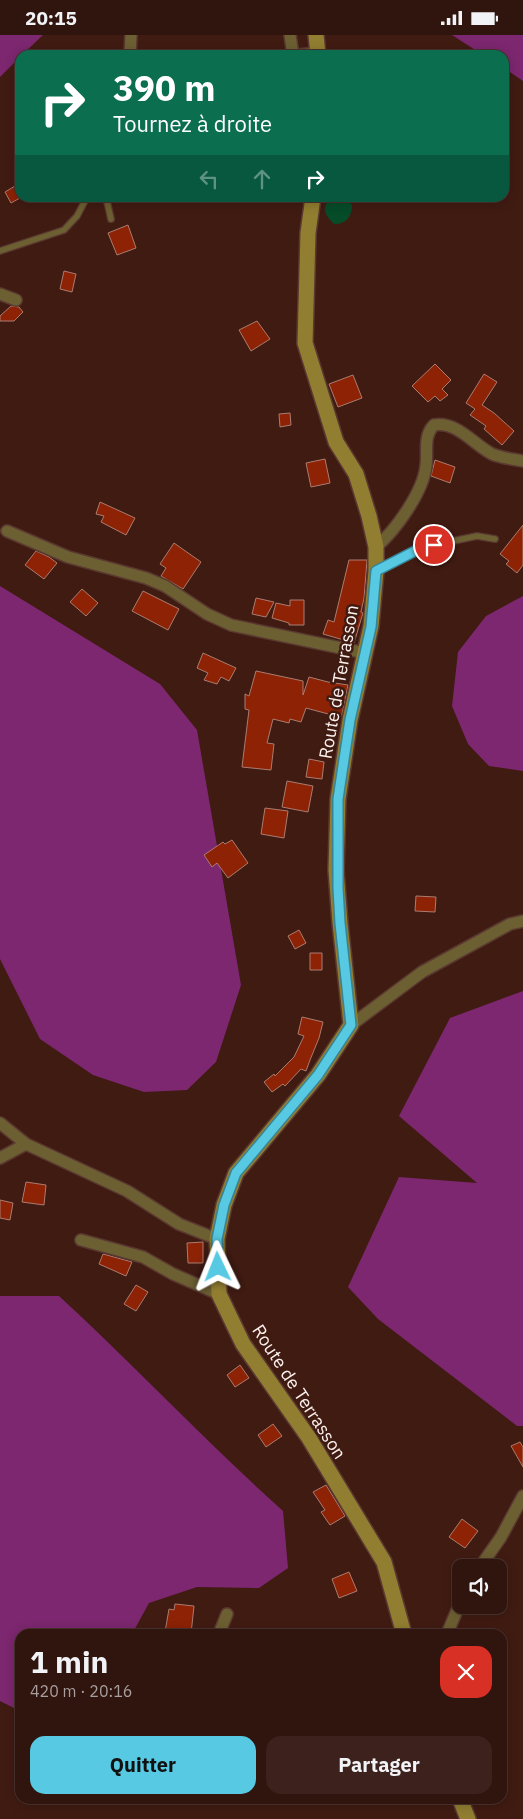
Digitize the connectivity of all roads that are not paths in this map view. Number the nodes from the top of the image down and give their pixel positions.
1 (130, 35) edge
2 (290, 35) edge
3 (316, 35) edge
4 (130, 50) edge
5 (292, 50) edge
6 (318, 50) edge
7 (84, 202) edge
8 (107, 202) edge
9 (312, 202) edge
10 (111, 219) dead end
11 (0, 251) edge
12 (0, 294) edge
13 (16, 300) dead end
14 (523, 461) edge
15 (7, 531) dead end
16 (495, 539) dead end
17 (376, 547) junction
18 (376, 571) junction
19 (365, 653) junction
20 (523, 921) edge
21 (351, 1025) junction
22 (0, 1123) edge
23 (26, 1144) junction
24 (0, 1158) edge
25 (217, 1239) junction
26 (81, 1240) dead end
27 (219, 1294) junction
28 (523, 1496) edge
29 (486, 1559) edge
30 (227, 1614) dead end
31 (455, 1614) edge
32 (221, 1629) edge
33 (403, 1629) edge
34 (449, 1629) edge
35 (462, 1804) edge
36 (468, 1819) edge

1 - 4 street
2 - 5 street
3 - 6 street
7 - 11 lane
8 - 10 lane
9 - 17 street, Route de Terrasson
12 - 13 street
14 - 17 street
15 - 19 street
16 - 18 lane
17 - 18 street, Route de Terrasson
18 - 19 street, Route de Terrasson
19 - 21 street, Route de Terrasson
20 - 21 street
21 - 25 street, Route de Terrasson
22 - 23 street
23 - 24 street
23 - 25 street
25 - 27 street, Route de Terrasson
26 - 27 street
27 - 33 street, Route de Terrasson
28 - 29 street
30 - 32 street
31 - 34 street
35 - 36 street

